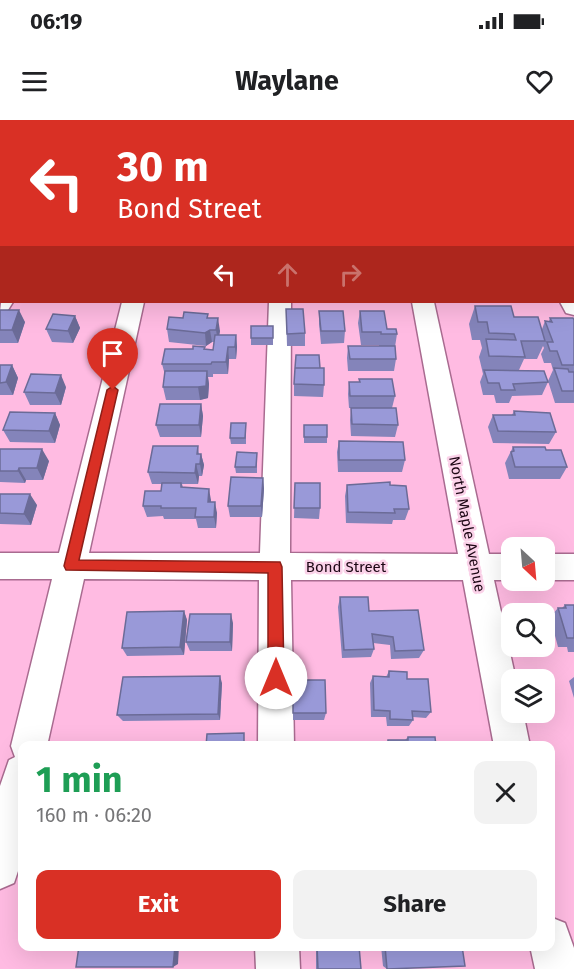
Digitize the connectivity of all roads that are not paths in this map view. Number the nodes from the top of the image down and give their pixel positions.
1 (133, 303) edge
2 (280, 303) edge
3 (423, 303) edge
4 (0, 566) edge
5 (71, 566) junction
6 (275, 567) junction
7 (476, 567) junction
8 (501, 567) edge
9 (555, 567) edge
10 (574, 567) edge
11 (30, 741) edge
12 (276, 741) edge
13 (511, 741) edge
14 (18, 790) edge
15 (0, 869) edge
16 (277, 951) edge
17 (553, 951) edge
18 (278, 969) edge
19 (557, 969) edge

1 - 5 street
2 - 6 street
3 - 7 street, North Maple Avenue
4 - 5 street, Bond Street
5 - 6 street, Bond Street
5 - 11 street
6 - 7 street, Bond Street
6 - 12 street
7 - 8 street, Bond Street
7 - 13 street, North Maple Avenue
9 - 10 street
14 - 15 street
16 - 18 street
17 - 19 street

